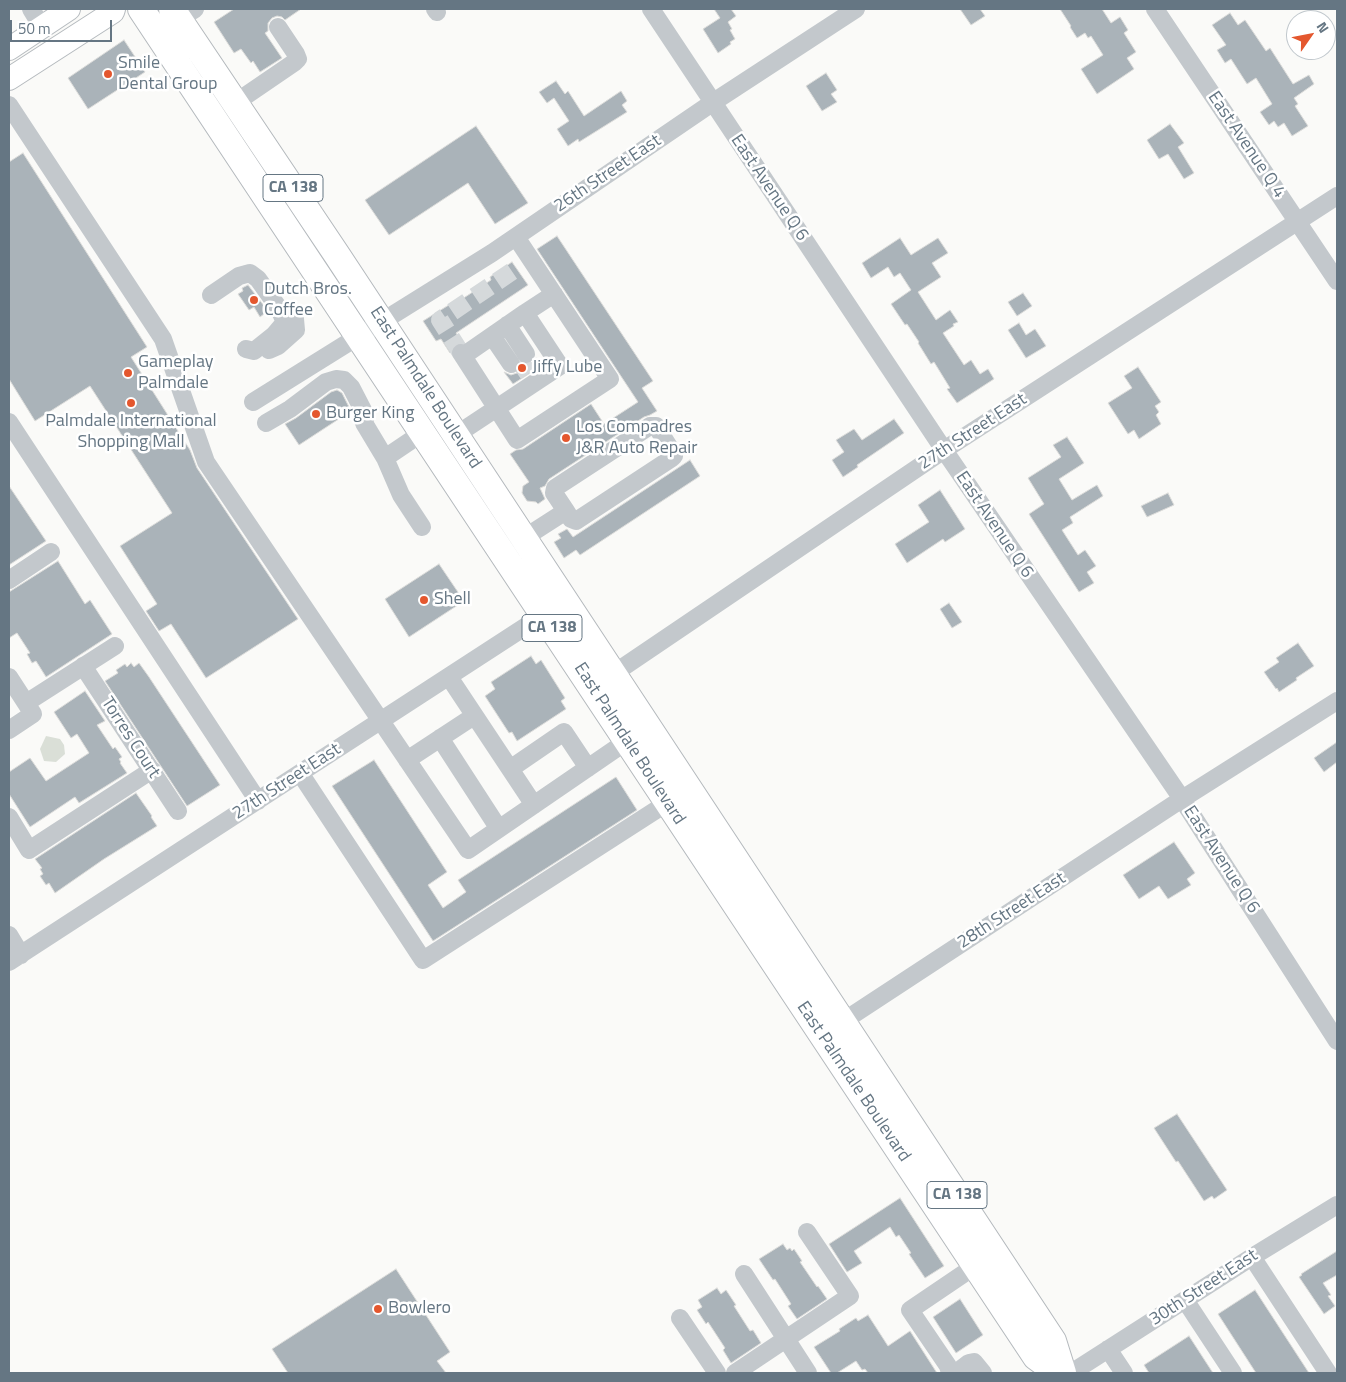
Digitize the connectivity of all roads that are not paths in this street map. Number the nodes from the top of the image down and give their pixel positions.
1 (69, 9) edge
2 (114, 9) edge
3 (141, 9) edge
4 (651, 9) edge
5 (856, 9) edge
6 (1155, 9) edge
7 (182, 12) edge
8 (36, 18) edge
9 (278, 27) dead end
10 (9, 50) edge
11 (9, 79) edge
12 (235, 103) junction
13 (712, 103) junction
14 (9, 105) edge
15 (1337, 196) edge
16 (1298, 222) junction
17 (516, 237) junction
18 (1337, 281) edge
19 (554, 294) junction
20 (211, 295) dead end
21 (525, 312) junction
22 (381, 322) junction
23 (499, 330) junction
24 (358, 336) junction
25 (250, 350) dead end
26 (519, 359) tunnel mouth
27 (253, 402) dead end
28 (496, 408) junction
29 (9, 422) edge
30 (266, 422) dead end
31 (422, 433) junction
32 (456, 435) junction
33 (944, 450) junction
34 (385, 458) junction
35 (566, 511) junction
36 (422, 527) dead end
37 (524, 538) junction
38 (51, 552) dead end
39 (9, 580) edge
40 (565, 601) junction
41 (544, 615) junction
42 (115, 646) dead end
43 (83, 666) junction
44 (613, 674) junction
45 (9, 677) edge
46 (449, 677) junction
47 (1337, 701) edge
48 (29, 708) junction
49 (474, 716) junction
50 (380, 721) junction
51 (9, 730) edge
52 (440, 738) junction
53 (627, 741) junction
54 (407, 760) junction
55 (588, 768) junction
56 (510, 769) junction
57 (152, 770) junction
58 (300, 773) junction
59 (1182, 799) junction
60 (258, 801) junction
61 (667, 803) junction
62 (534, 805) junction
63 (178, 811) dead end
64 (9, 817) edge
65 (499, 829) junction
66 (9, 935) edge
67 (15, 959) edge
68 (842, 1022) junction
69 (1337, 1041) edge
70 (1337, 1205) edge
71 (807, 1232) dead end
72 (1252, 1257) junction
73 (975, 1266) junction
74 (744, 1274) dead end
75 (1185, 1300) junction
76 (680, 1318) dead end
77 (785, 1339) junction
78 (1108, 1349) junction
79 (717, 1373) edge
80 (735, 1373) edge
81 (808, 1373) edge
82 (950, 1373) edge
83 (956, 1373) edge
84 (983, 1373) edge
85 (1058, 1373) edge
86 (1063, 1373) edge
87 (1071, 1373) edge
88 (1124, 1373) edge
89 (1233, 1373) edge
90 (1328, 1373) edge

1 - 8 main road
2 - 11 main road
3 - 24 highway, East Palmdale Boulevard / CA 138
4 - 13 street, East Avenue Q 6
5 - 13 street, 26th Street East
6 - 16 street, East Avenue Q 4
7 - 12 highway, East Palmdale Boulevard / CA 138
8 - 10 main road
9 - 12 street
12 - 22 highway, East Palmdale Boulevard / CA 138
13 - 17 street, 26th Street East
13 - 33 street, East Avenue Q 6
14 - 50 street
15 - 16 street, 27th Street East
16 - 18 street, East Avenue Q 4
16 - 33 street, 27th Street East
17 - 19 street
17 - 22 street, 26th Street East
19 - 21 street
19 - 28 street
20 - 25 street
21 - 23 street
21 - 28 street
22 - 24 street, 26th Street East
22 - 32 highway, East Palmdale Boulevard / CA 138
23 - 26 street
23 - 28 street
24 - 27 street, 26th Street East
24 - 31 highway, East Palmdale Boulevard / CA 138
28 - 32 street
29 - 60 street
30 - 34 street
31 - 34 street
31 - 41 highway, East Palmdale Boulevard / CA 138
32 - 37 highway, East Palmdale Boulevard / CA 138
33 - 44 street, 27th Street East
33 - 59 street, East Avenue Q 6
34 - 36 street
35 - 35 street
35 - 37 street
37 - 40 highway, East Palmdale Boulevard / CA 138
38 - 39 street
40 - 41 street, 27th Street East
40 - 44 highway, East Palmdale Boulevard / CA 138
41 - 46 street, 27th Street East
41 - 53 highway, East Palmdale Boulevard / CA 138
42 - 43 street
43 - 48 street
43 - 57 street, Torres Court
44 - 68 highway, East Palmdale Boulevard / CA 138
45 - 48 street
46 - 49 street
46 - 50 street, 27th Street East
47 - 59 street, 28th Street East
48 - 51 street
49 - 52 street
49 - 56 street
50 - 54 street
50 - 58 street, 27th Street East
52 - 54 street
52 - 65 street
53 - 55 street
53 - 61 highway, East Palmdale Boulevard / CA 138
54 - 65 street
55 - 56 street
55 - 62 street
56 - 62 street
57 - 63 street, Torres Court
57 - 64 street
58 - 60 street, 27th Street East
58 - 61 street
59 - 68 street, 28th Street East
59 - 69 street, East Avenue Q 6
60 - 67 street, 27th Street East
61 - 73 highway, East Palmdale Boulevard / CA 138
62 - 65 street
66 - 67 street
68 - 86 highway, East Palmdale Boulevard / CA 138
70 - 72 street, 30th Street East
71 - 77 street
72 - 75 street, 30th Street East
72 - 90 street
73 - 82 street
73 - 85 highway, East Palmdale Boulevard / CA 138
74 - 77 street
75 - 78 street, 30th Street East
75 - 89 street
76 - 79 street
77 - 80 street
77 - 81 street
78 - 87 street, 30th Street East
78 - 88 street
83 - 84 street

